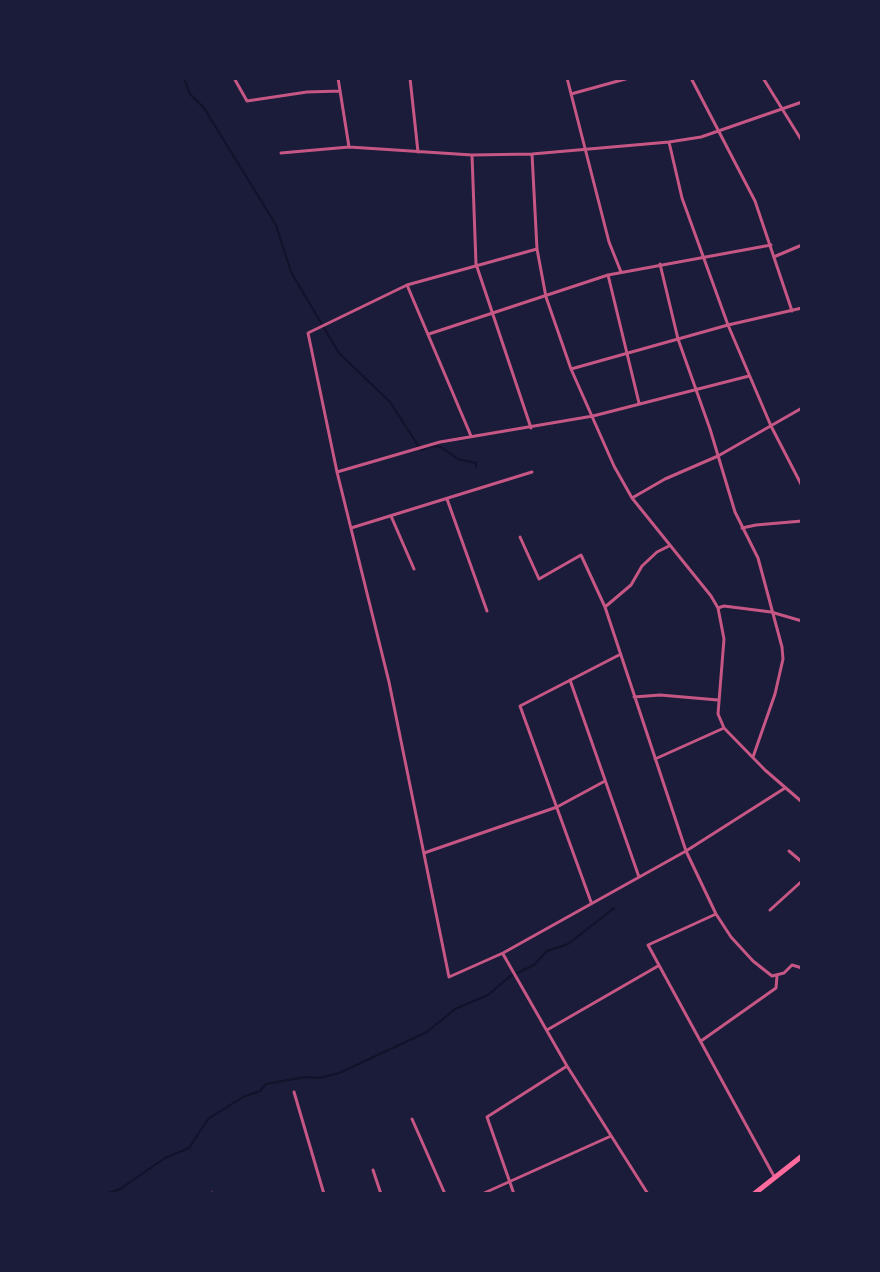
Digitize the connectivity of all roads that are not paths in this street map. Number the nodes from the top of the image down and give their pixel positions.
1 (234, 78) edge
2 (338, 78) edge
3 (410, 78) edge
4 (567, 78) edge
5 (629, 78) edge
6 (691, 78) edge
7 (763, 78) edge
8 (340, 91) junction
9 (571, 94) junction
10 (802, 102) edge
11 (782, 110) junction
12 (719, 131) junction
13 (802, 141) edge
14 (669, 142) junction
15 (349, 147) junction
16 (585, 148) junction
17 (418, 152) junction
18 (281, 153) dead end
19 (532, 154) junction
20 (472, 155) junction
21 (771, 245) junction
22 (802, 245) edge
23 (537, 249) junction
24 (703, 256) junction
25 (775, 256) junction
26 (476, 264) junction
27 (660, 264) junction
28 (621, 272) junction
29 (608, 275) junction
30 (407, 285) junction
31 (546, 297) junction
32 (802, 308) edge
33 (792, 311) junction
34 (491, 315) junction
35 (728, 325) junction
36 (429, 334) junction
37 (678, 339) junction
38 (628, 353) junction
39 (571, 369) junction
40 (749, 376) junction
41 (695, 390) junction
42 (639, 405) junction
43 (802, 408) edge
44 (593, 416) junction
45 (771, 426) junction
46 (531, 428) junction
47 (471, 437) junction
48 (718, 456) junction
49 (337, 472) junction
50 (532, 472) dead end
51 (802, 486) edge
52 (632, 498) junction
53 (447, 499) junction
54 (391, 516) junction
55 (802, 521) edge
56 (351, 528) junction
57 (742, 528) junction
58 (520, 537) dead end
59 (669, 546) junction
60 (414, 569) dead end
61 (605, 607) junction
62 (718, 608) junction
63 (487, 611) dead end
64 (771, 612) junction
65 (802, 621) edge
66 (620, 655) junction
67 (570, 680) junction
68 (633, 697) junction
69 (718, 700) junction
70 (724, 728) junction
71 (753, 757) junction
72 (655, 759) junction
73 (605, 781) junction
74 (785, 788) junction
75 (802, 802) edge
76 (557, 807) junction
77 (686, 851) junction
78 (789, 851) dead end
79 (424, 853) junction
80 (802, 862) edge
81 (640, 877) junction
82 (802, 881) edge
83 (591, 902) junction
84 (770, 910) dead end
85 (716, 914) junction
86 (503, 953) junction
87 (659, 965) junction
88 (802, 968) edge
89 (777, 976) junction
90 (547, 1030) junction
91 (701, 1041) junction
92 (567, 1066) junction
93 (294, 1092) dead end
94 (412, 1119) dead end
95 (611, 1136) junction
96 (802, 1156) edge
97 (373, 1170) dead end
98 (775, 1178) junction
99 (509, 1182) junction
100 (758, 1193) edge
101 (324, 1194) edge
102 (381, 1194) edge
103 (445, 1194) edge
104 (482, 1194) edge
105 (514, 1194) edge
106 (648, 1194) edge

1 - 8 street
2 - 8 street
3 - 17 street
4 - 9 street
5 - 9 street
6 - 12 street
7 - 11 street
8 - 15 street
9 - 16 street
10 - 11 street
11 - 12 street
11 - 13 street
12 - 14 street
12 - 21 street
14 - 16 street
14 - 24 street
15 - 17 street
15 - 18 street
16 - 19 street
16 - 28 street
17 - 20 street
19 - 20 street
19 - 23 street
20 - 26 street
21 - 24 street
21 - 25 street
22 - 25 street
23 - 26 street
23 - 31 street
24 - 27 street
24 - 35 street
25 - 33 street
26 - 30 street
26 - 34 street
27 - 28 street
27 - 37 street
28 - 29 street
29 - 31 street
29 - 38 street
30 - 36 street
30 - 49 street
31 - 34 street
31 - 39 street
32 - 33 street
33 - 35 street
34 - 36 street
34 - 46 street
35 - 37 street
35 - 40 street
36 - 47 street
37 - 38 street
37 - 41 street
38 - 39 street
38 - 42 street
39 - 44 street
40 - 41 street
40 - 45 street
41 - 42 street
41 - 48 street
42 - 44 street
43 - 45 street
44 - 46 street
44 - 52 street
45 - 48 street
45 - 51 street
46 - 47 street
47 - 49 street
48 - 52 street
48 - 57 street
49 - 56 street
50 - 53 street
52 - 59 street
53 - 54 street
53 - 63 street
54 - 56 street
54 - 60 street
55 - 57 street
56 - 79 street
57 - 64 street
58 - 61 street
59 - 61 street
59 - 62 street
61 - 66 street
62 - 64 street
62 - 69 street
64 - 65 street
64 - 71 street
66 - 67 street
66 - 68 street
67 - 73 street
67 - 76 street
68 - 69 street
68 - 72 street
69 - 70 street
70 - 71 street
70 - 72 street
71 - 74 street
72 - 77 street
73 - 76 street
73 - 81 street
74 - 75 street
74 - 77 street
76 - 79 street
76 - 83 street
77 - 81 street
77 - 85 street
78 - 80 street
79 - 86 street
81 - 83 street
82 - 84 street
83 - 86 street
85 - 87 street
85 - 89 street
86 - 90 street
87 - 90 street
87 - 91 street
88 - 89 street
89 - 91 street
90 - 92 street
91 - 98 street
92 - 95 street
92 - 99 street
93 - 101 street
94 - 103 street
95 - 99 street
95 - 106 street
96 - 98 highway
97 - 102 street
98 - 100 highway
99 - 104 street
99 - 105 street

